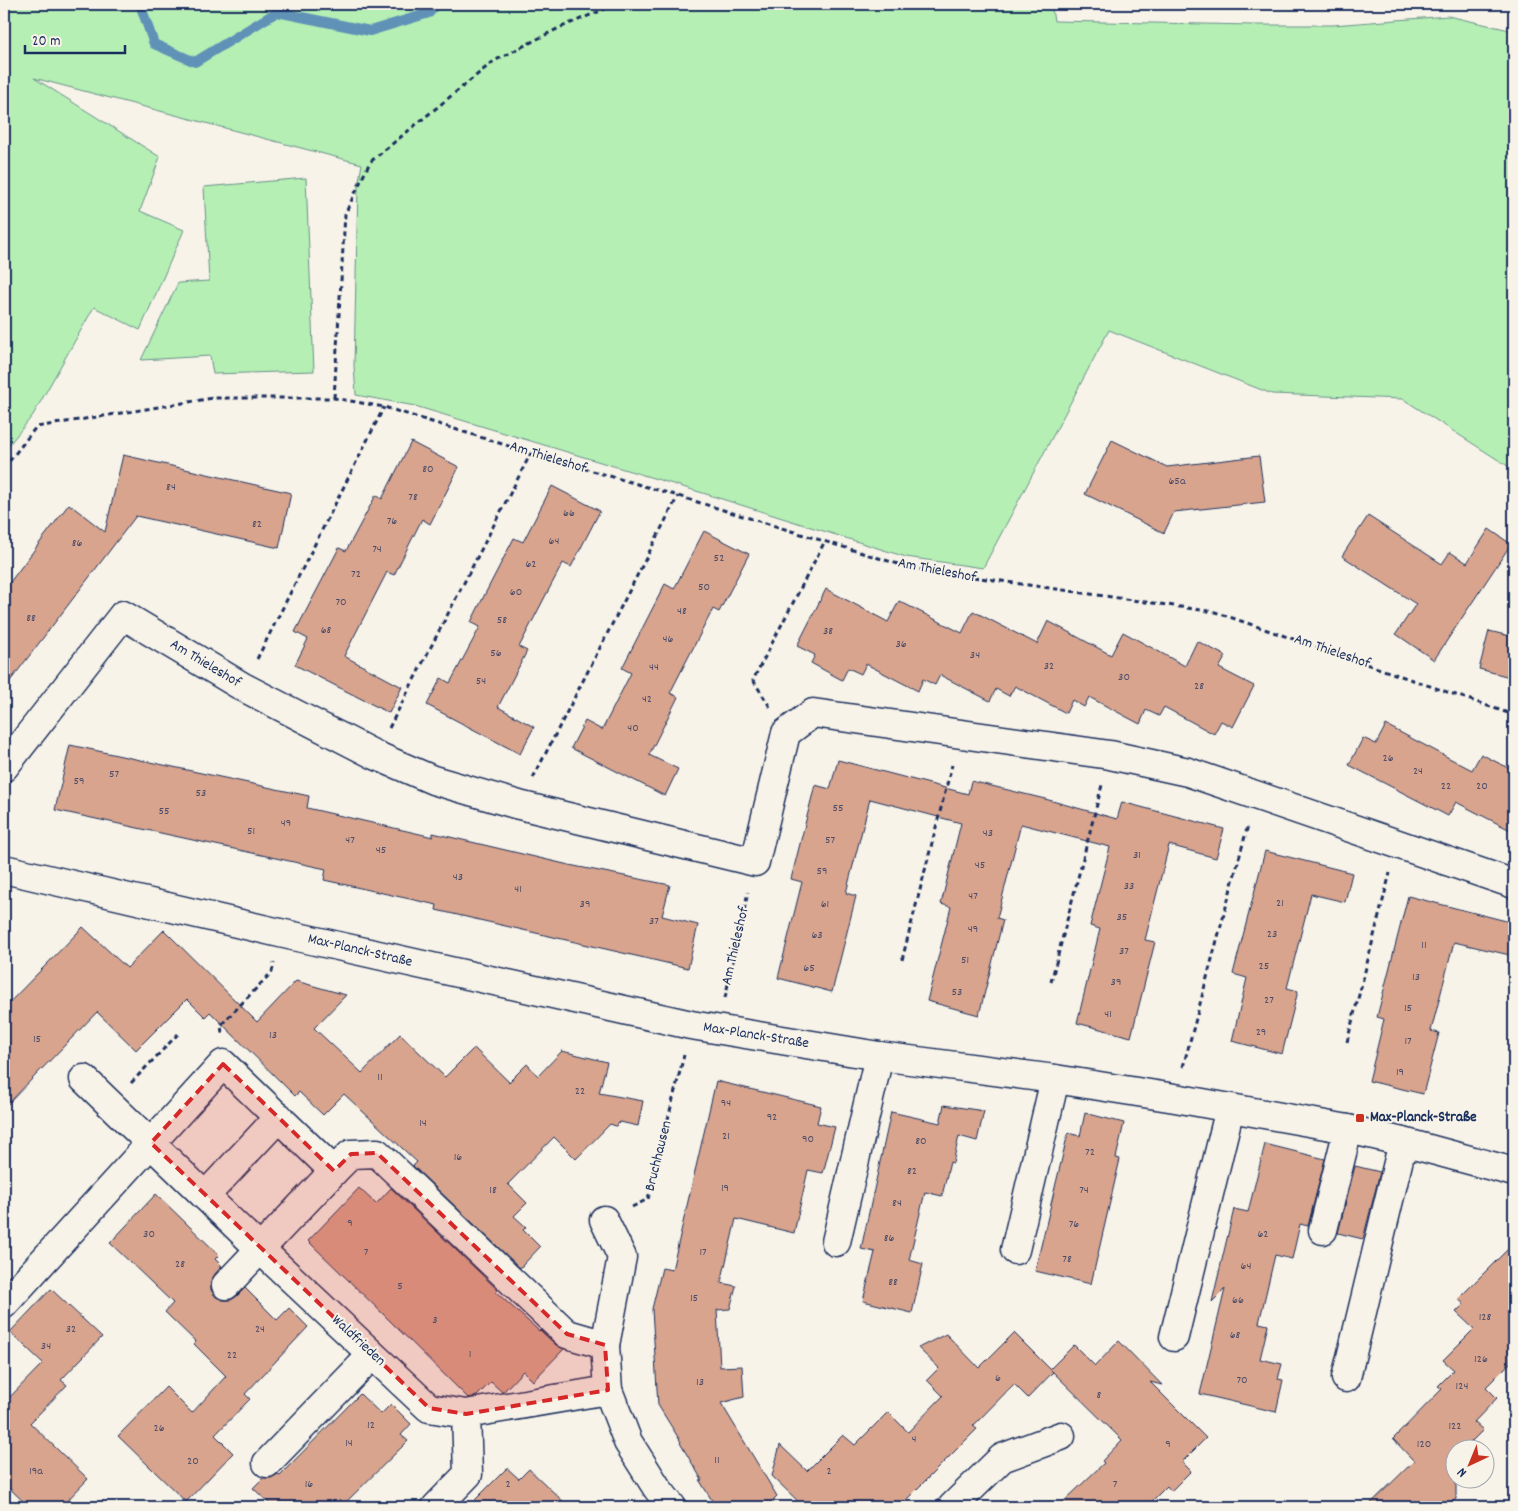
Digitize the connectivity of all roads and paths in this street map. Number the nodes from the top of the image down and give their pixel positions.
1 (616, 4) edge
2 (334, 398) junction
3 (384, 407) junction
4 (531, 453) junction
5 (4, 468) edge
6 (678, 496) junction
7 (825, 541) junction
8 (243, 687) junction
9 (1514, 715) edge
10 (786, 733) junction
11 (960, 734) junction
12 (1110, 755) junction
13 (375, 756) junction
14 (4, 767) edge
15 (1256, 795) junction
16 (519, 805) junction
17 (1397, 844) junction
18 (755, 862) junction
19 (4, 869) edge
20 (1514, 884) edge
21 (280, 933) junction
22 (902, 960) dead end
23 (1051, 982) dead end
24 (691, 1026) junction
25 (718, 1030) junction
26 (179, 1033) dead end
27 (1347, 1042) dead end
28 (879, 1056) junction
29 (223, 1064) junction
30 (84, 1078) dead end
31 (1055, 1079) junction
32 (1175, 1098) junction
33 (111, 1104) junction
34 (1230, 1108) junction
35 (279, 1117) junction
36 (1348, 1129) junction
37 (1402, 1142) junction
38 (151, 1143) junction
39 (334, 1171) junction
40 (1514, 1172) edge
41 (205, 1196) junction
42 (604, 1220) joint
43 (1323, 1230) dead end
44 (836, 1242) dead end
45 (260, 1249) junction
46 (1016, 1250) dead end
47 (226, 1285) dead end
48 (4, 1304) edge
49 (1174, 1337) dead end
50 (605, 1345) junction
51 (372, 1354) junction
52 (1346, 1378) dead end
53 (608, 1390) junction
54 (466, 1414) junction
55 (1061, 1436) dead end
56 (267, 1463) dead end
57 (436, 1507) edge
58 (672, 1507) edge
59 (952, 1507) edge

1 - 2 path
2 - 3 path, Am Thieleshof
2 - 5 path, Am Thieleshof
3 - 4 path, Am Thieleshof
3 - 8 path
4 - 6 path, Am Thieleshof
4 - 13 path
6 - 7 path, Am Thieleshof
6 - 16 path
7 - 9 path, Am Thieleshof
7 - 10 path
8 - 13 street, Am Thieleshof
8 - 14 street, Am Thieleshof
10 - 11 street
10 - 18 street
11 - 12 street
11 - 22 path
12 - 15 street
12 - 23 path
13 - 16 street, Am Thieleshof
15 - 17 street
15 - 32 path
16 - 18 street, Am Thieleshof
17 - 20 street
17 - 27 path
18 - 25 path, Am Thieleshof
19 - 21 street, Max-Planck-Straße
21 - 24 street, Max-Planck-Straße
21 - 29 path
24 - 25 street, Max-Planck-Straße
24 - 42 path, Bruchhausen
25 - 28 street, Max-Planck-Straße
26 - 33 path
28 - 31 street, Max-Planck-Straße
28 - 44 street
29 - 35 street
29 - 38 street
30 - 33 street, Waldfrieden
31 - 32 street, Max-Planck-Straße
31 - 46 street
32 - 34 street, Max-Planck-Straße
33 - 38 street, Waldfrieden
34 - 36 street, Max-Planck-Straße
34 - 49 street
35 - 39 street
35 - 41 street
36 - 37 street, Max-Planck-Straße
36 - 43 street
37 - 40 street, Max-Planck-Straße
37 - 52 street
38 - 41 street, Waldfrieden
38 - 48 street
39 - 45 street
39 - 50 street
41 - 45 street, Waldfrieden
42 - 50 street
45 - 47 street
45 - 51 street, Waldfrieden
50 - 53 street
51 - 54 street, Waldfrieden
51 - 56 street
53 - 54 street, Waldfrieden
53 - 58 street
54 - 57 street
55 - 59 street

